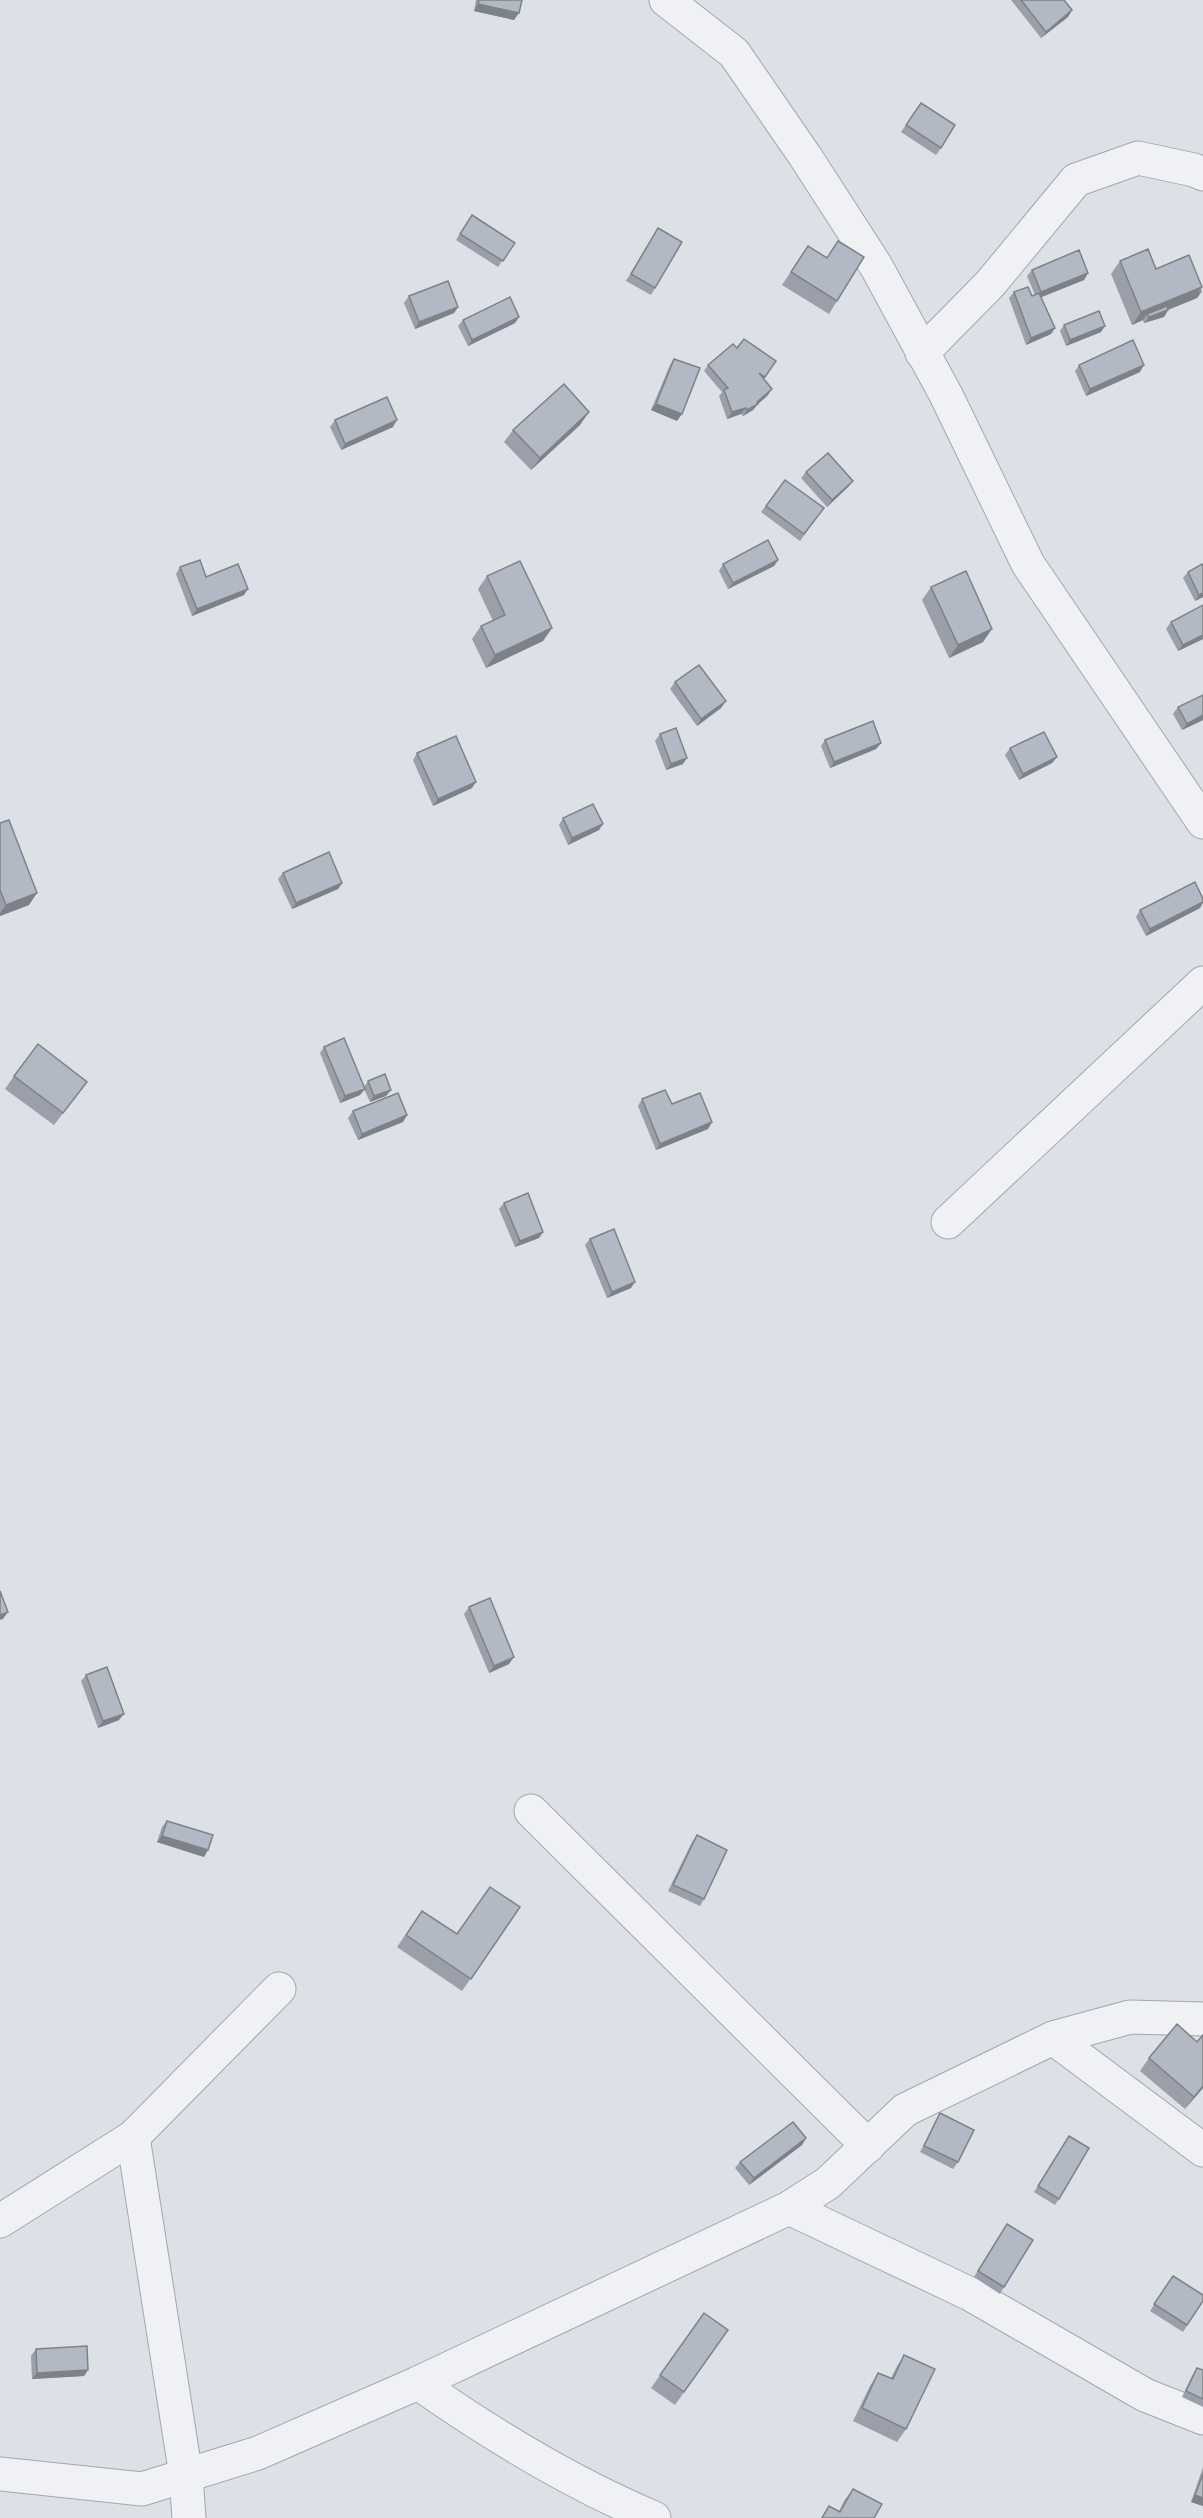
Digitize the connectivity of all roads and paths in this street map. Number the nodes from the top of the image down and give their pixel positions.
1 (686, 6) edge
2 (1203, 174) edge
3 (922, 353) junction
4 (1203, 822) edge
5 (1203, 983) edge
6 (948, 1222) dead end
7 (531, 1811) dead end
8 (279, 1989) dead end
9 (1203, 2019) edge
10 (1053, 2038) junction
11 (133, 2137) junction
12 (868, 2146) junction
13 (1203, 2150) edge
14 (789, 2208) junction
15 (0, 2221) edge
16 (418, 2383) junction
17 (1203, 2418) edge
18 (0, 2475) edge
19 (186, 2476) junction
20 (189, 2518) edge
21 (654, 2518) edge

1 - 3 street
2 - 3 street
3 - 4 street
5 - 6 street
7 - 12 street
8 - 11 street
9 - 10 street
10 - 12 street
10 - 13 street
11 - 15 street
11 - 19 street
12 - 14 street
14 - 16 street
14 - 17 street
16 - 19 street
16 - 21 street
18 - 19 street
19 - 20 street

